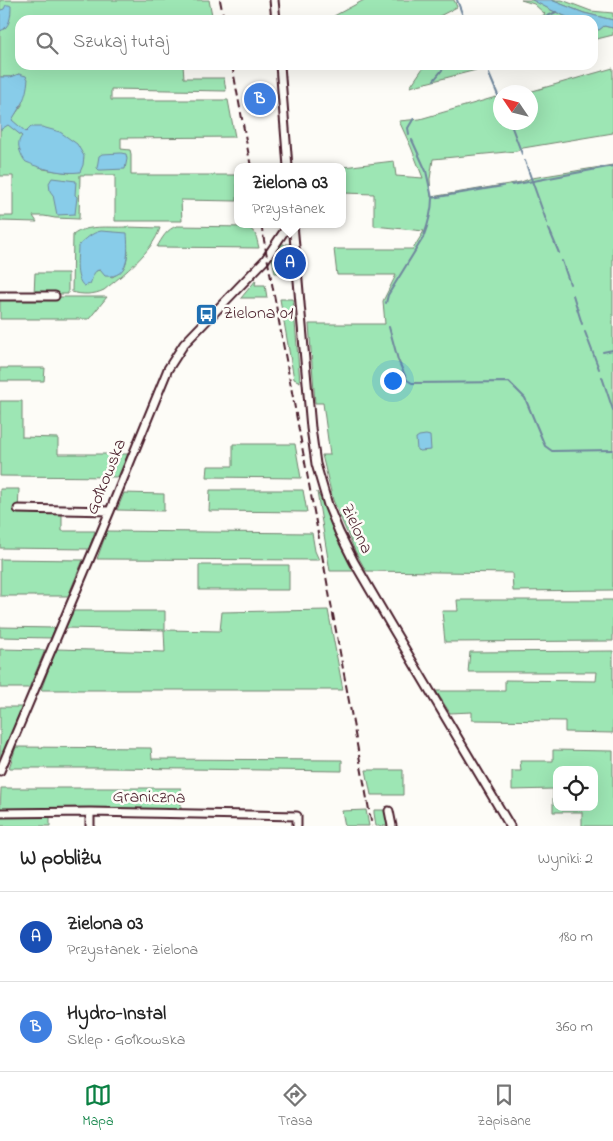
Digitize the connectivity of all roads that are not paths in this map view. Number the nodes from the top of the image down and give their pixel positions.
1 (274, 0) edge
2 (276, 15) edge
3 (280, 70) edge
4 (288, 163) edge
5 (289, 228) edge
6 (292, 228) edge
7 (0, 296) edge
8 (55, 296) dead end
9 (18, 509) dead end
10 (110, 511) junction
11 (0, 771) edge
12 (389, 811) dead end
13 (90, 812) junction
14 (0, 813) edge
15 (90, 826) edge
16 (298, 826) edge
17 (392, 826) edge
18 (510, 826) edge

1 - 2 street
3 - 4 street
5 - 10 street, Gołkowska
6 - 18 street, Zielona
7 - 8 street
9 - 10 street
10 - 11 street, Gołkowska
12 - 17 street
13 - 14 street, Graniczna
13 - 15 street
13 - 16 street, Graniczna

